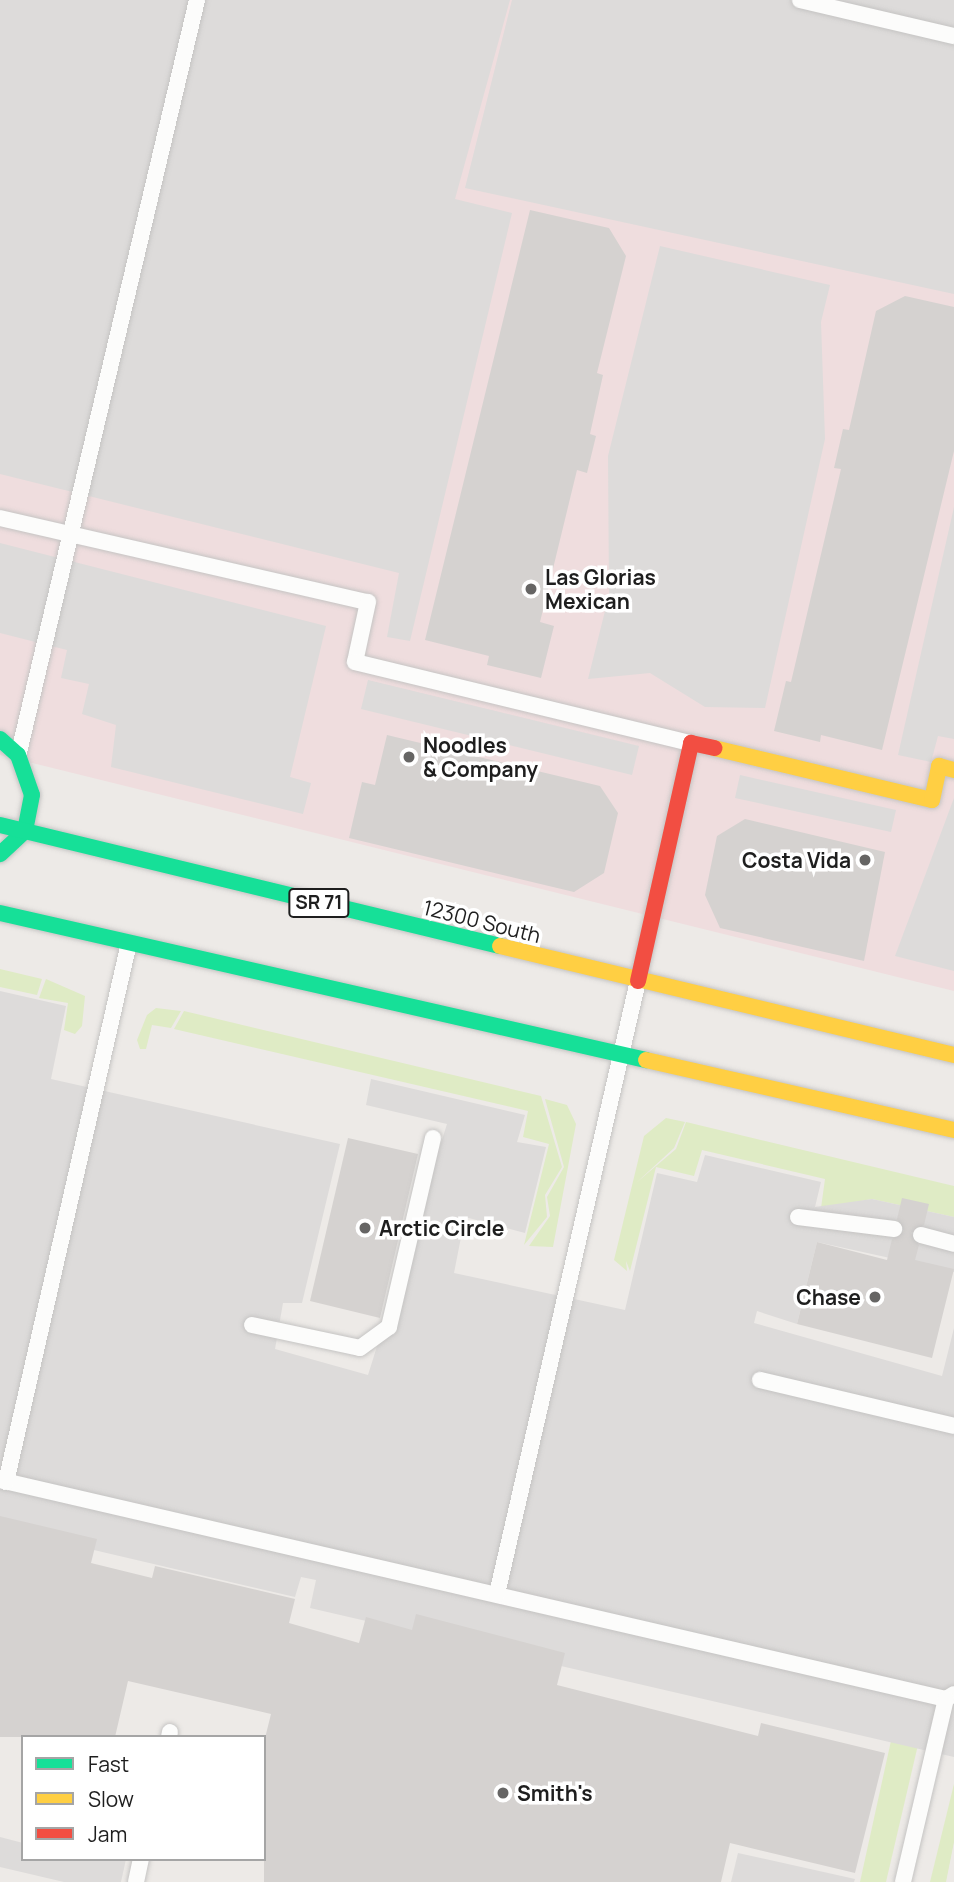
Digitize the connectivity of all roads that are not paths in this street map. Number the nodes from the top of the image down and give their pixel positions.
1 (197, 0) edge
2 (800, 0) edge
3 (954, 36) edge
4 (0, 518) edge
5 (70, 534) junction
6 (0, 739) edge
7 (691, 743) junction
8 (18, 755) junction
9 (954, 769) edge
10 (0, 825) edge
11 (25, 831) junction
12 (0, 854) edge
13 (0, 913) edge
14 (129, 943) junction
15 (638, 981) junction
16 (623, 1052) junction
17 (954, 1055) edge
18 (954, 1130) edge
19 (433, 1138) dead end
20 (798, 1217) dead end
21 (894, 1228) dead end
22 (922, 1235) dead end
23 (954, 1244) edge
24 (252, 1325) dead end
25 (760, 1380) dead end
26 (954, 1426) edge
27 (3, 1481) edge
28 (497, 1594) junction
29 (950, 1697) edge
30 (141, 1861) edge
31 (136, 1882) edge
32 (904, 1882) edge

1 - 5 lane
2 - 3 lane
4 - 5 lane
5 - 7 lane
5 - 8 lane
6 - 8 main road
7 - 9 main road
7 - 15 main road
8 - 11 main road
10 - 11 main road, 12300 South / SR 71
11 - 12 main road
11 - 15 main road, 12300 South / SR 71
13 - 14 main road
14 - 16 main road
14 - 27 lane
15 - 16 lane
15 - 17 main road, 12300 South / SR 71
16 - 18 main road
16 - 28 lane
19 - 24 lane
20 - 21 lane
22 - 23 lane
25 - 26 lane
27 - 28 lane
28 - 29 lane
29 - 32 lane
30 - 31 lane

